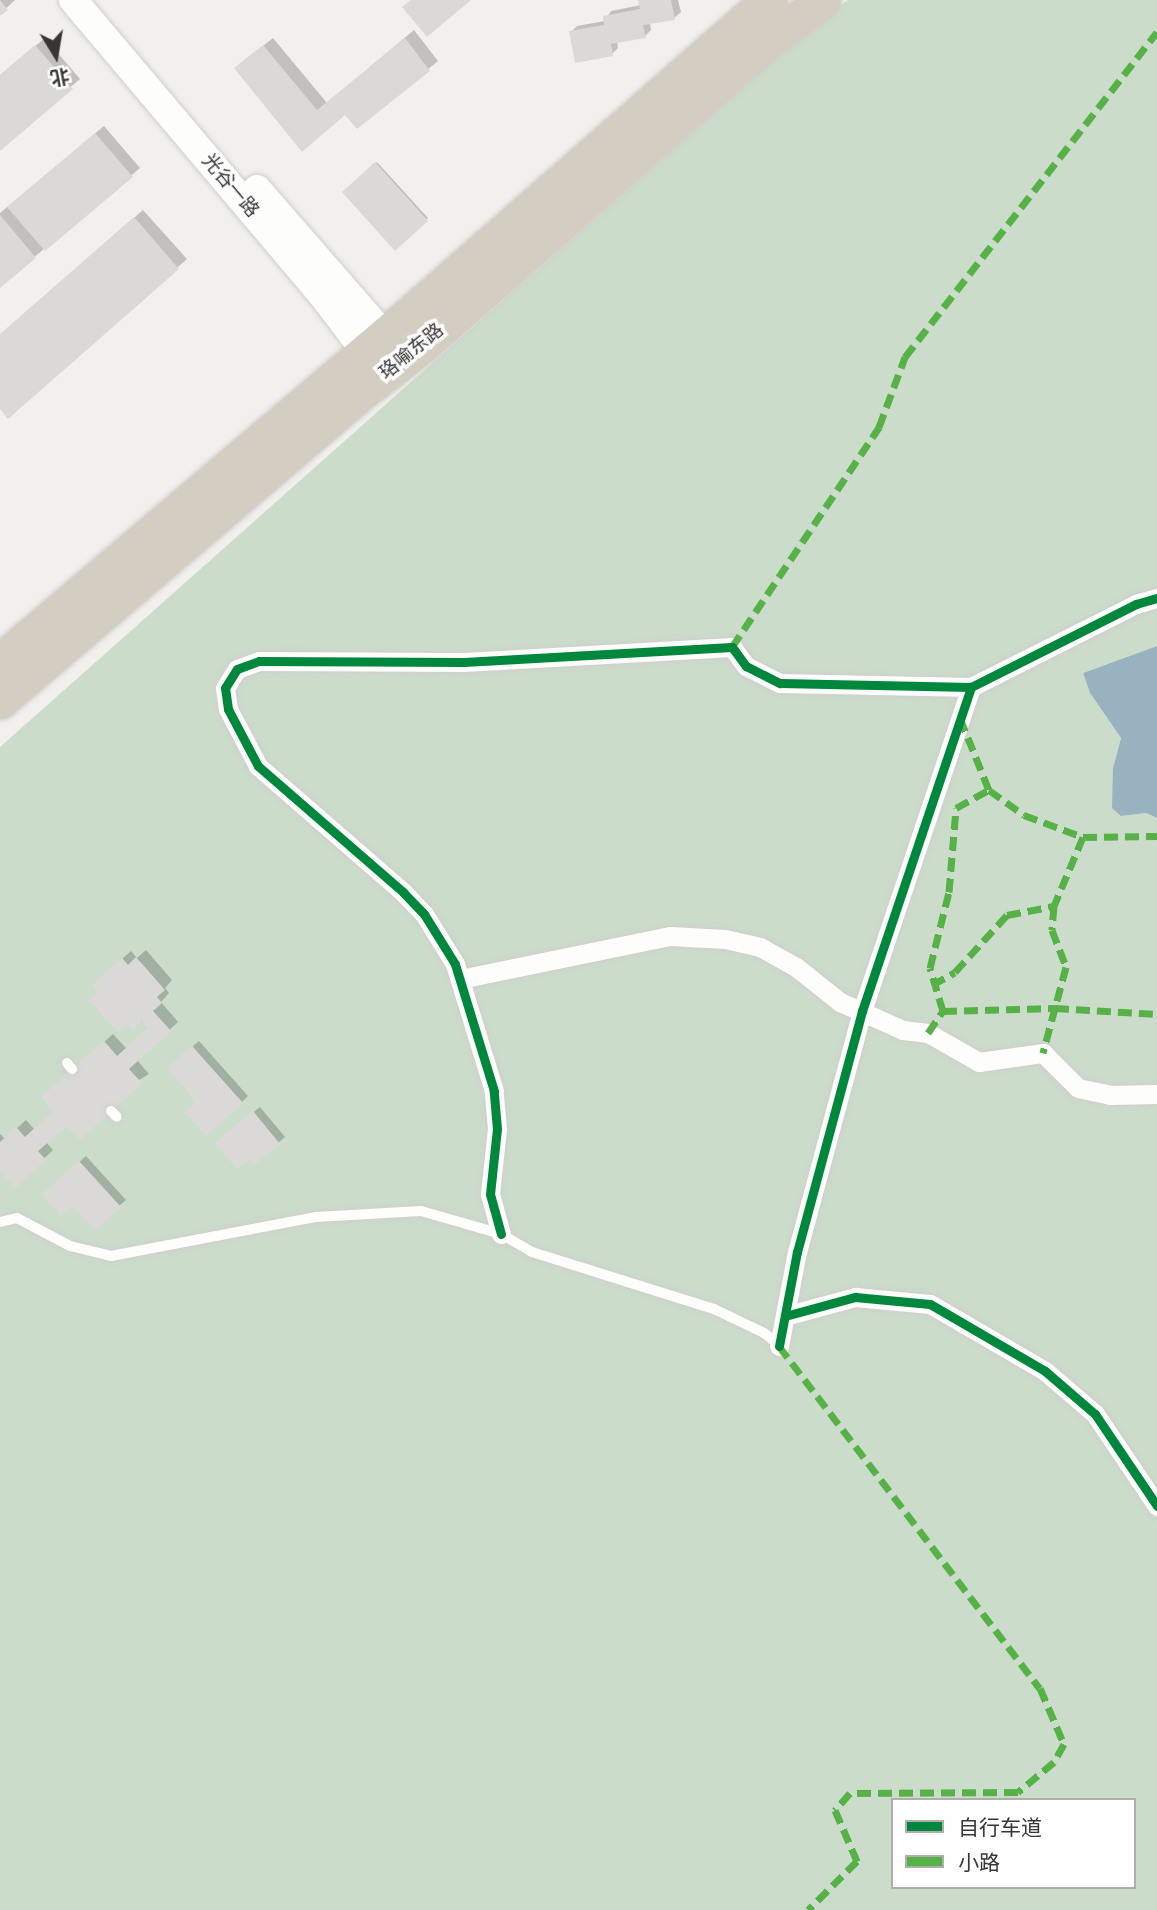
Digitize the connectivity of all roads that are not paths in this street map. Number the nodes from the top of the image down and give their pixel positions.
1 (73, 0) edge
2 (99, 0) edge
3 (769, 0) edge
4 (823, 0) edge
5 (384, 355) junction
6 (1157, 598) edge
7 (0, 661) edge
8 (971, 687) junction
9 (0, 701) edge
10 (460, 979) junction
11 (862, 1011) junction
12 (1157, 1094) edge
13 (0, 1222) edge
14 (210, 1227) dead end
15 (501, 1234) junction
16 (216, 1237) junction
17 (785, 1316) junction
18 (779, 1346) joint
19 (1157, 1506) edge

1 - 5 main road, 光谷一路
2 - 5 main road, 光谷一路
3 - 5 highway, 珞喻东路
4 - 5 highway, 珞喻东路
5 - 7 highway, 珞喻东路
5 - 9 highway, 珞喻东路
6 - 8 street
8 - 10 street
8 - 11 street
10 - 11 street
10 - 15 street
11 - 12 street
11 - 17 street
13 - 16 lane
14 - 16 lane
15 - 16 lane
15 - 18 lane
17 - 18 street
17 - 19 street

